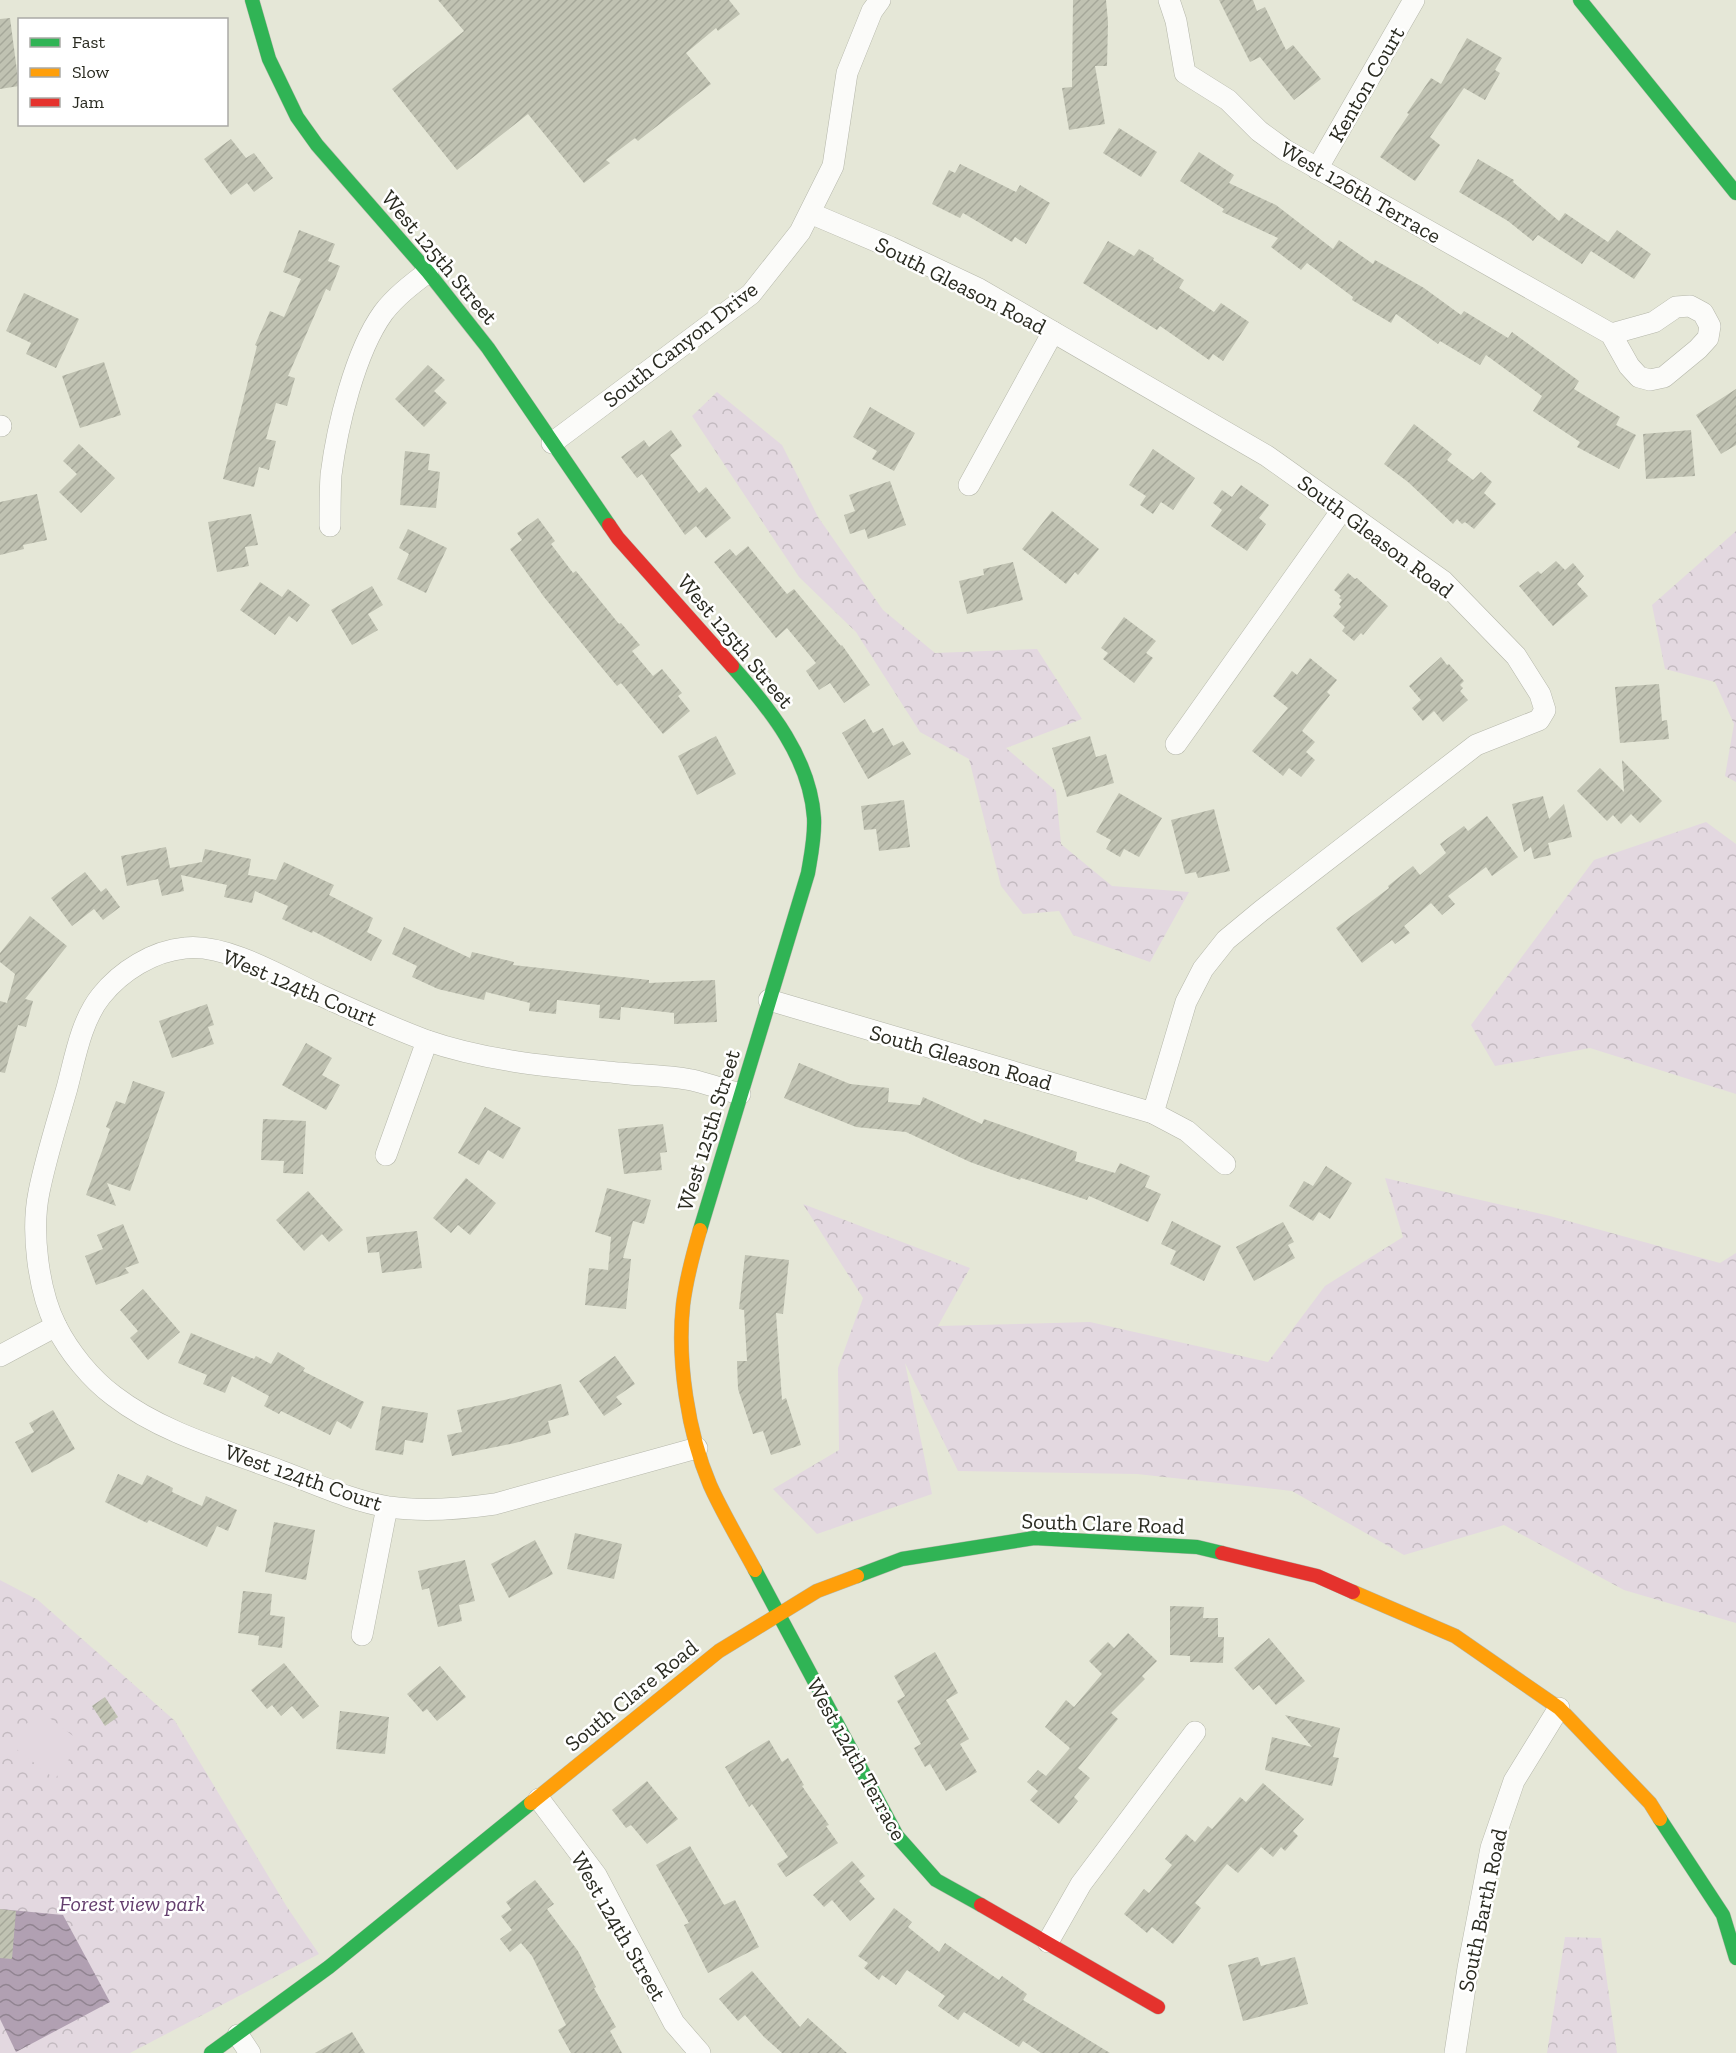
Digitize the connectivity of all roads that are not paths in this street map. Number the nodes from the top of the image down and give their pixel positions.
1 (252, 0) edge
2 (880, 0) edge
3 (1168, 0) edge
4 (1414, 0) edge
5 (1580, 0) edge
6 (1317, 169) junction
7 (1736, 193) edge
8 (810, 213) junction
9 (428, 272) junction
10 (1053, 332) junction
11 (1611, 334) dead end
12 (552, 443) junction
13 (969, 485) dead end
14 (1342, 510) junction
15 (330, 526) dead end
16 (1176, 744) dead end
17 (769, 1000) junction
18 (427, 1041) junction
19 (740, 1094) junction
20 (1153, 1113) junction
21 (386, 1155) dead end
22 (1225, 1164) dead end
23 (56, 1326) junction
24 (0, 1356) edge
25 (697, 1448) junction
26 (387, 1507) junction
27 (779, 1614) junction
28 (362, 1635) dead end
29 (1559, 1708) junction
30 (1195, 1732) dead end
31 (539, 1798) junction
32 (1048, 1942) junction
33 (1736, 1958) edge
34 (1158, 2007) dead end
35 (238, 2035) junction
36 (211, 2053) edge
37 (250, 2053) edge
38 (700, 2053) edge
39 (1455, 2053) edge

1 - 9 street, West 125th Street
2 - 8 street, South Canyon Drive
3 - 6 street, West 126th Terrace
4 - 6 street, Kenton Court
5 - 7 street
6 - 11 street, West 126th Terrace
8 - 10 street, South Gleason Road
8 - 12 street, South Canyon Drive
9 - 12 street, West 125th Street
9 - 15 street
10 - 13 street
10 - 14 street, South Gleason Road
12 - 17 street, West 125th Street
14 - 16 street
14 - 20 street, South Gleason Road
17 - 19 street, West 125th Street
17 - 20 street, South Gleason Road
18 - 19 street, West 124th Court
18 - 21 street
18 - 23 street, West 124th Court
19 - 25 street, West 125th Street
20 - 22 street, South Gleason Road
23 - 24 street
23 - 26 street, West 124th Court
25 - 26 street, West 124th Court
25 - 27 street, West 125th Street
26 - 28 street
27 - 29 street, South Clare Road
27 - 31 street, South Clare Road
27 - 32 street, West 124th Terrace
29 - 33 street, South Clare Road
29 - 39 street, South Barth Road
30 - 32 street
31 - 35 street, South Clare Road
31 - 38 street, West 124th Street
32 - 34 street, West 124th Terrace
35 - 36 street, South Clare Road
35 - 37 street

